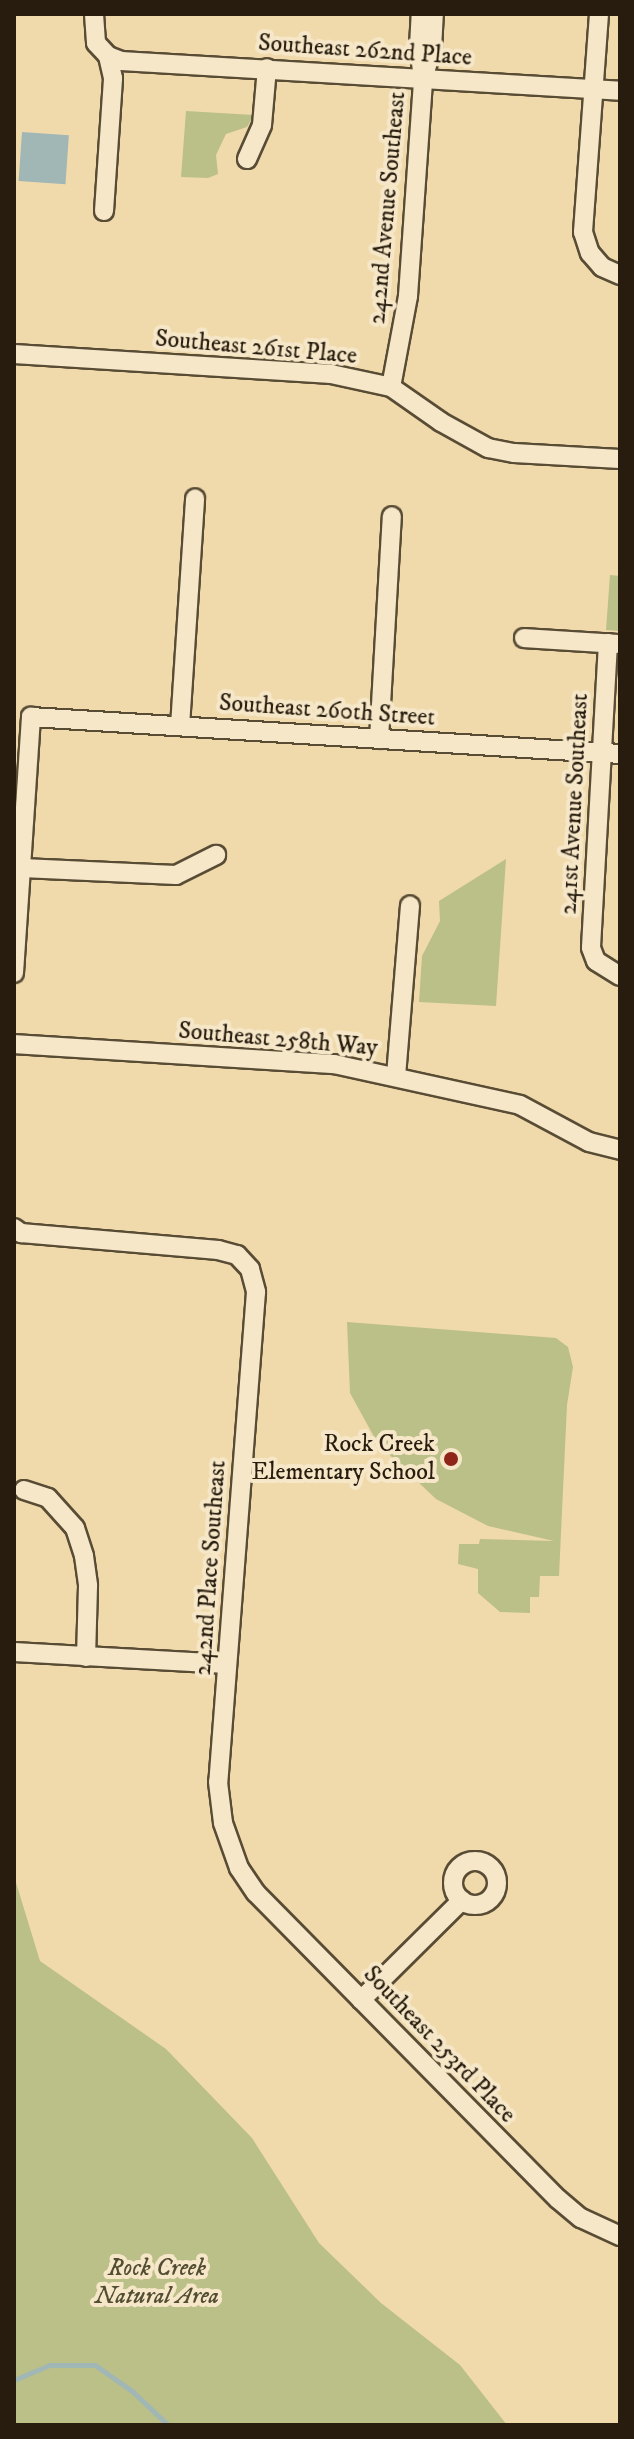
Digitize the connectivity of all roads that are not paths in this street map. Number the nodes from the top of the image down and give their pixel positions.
1 (94, 14) edge
2 (421, 14) edge
3 (434, 14) edge
4 (599, 14) edge
5 (108, 56) junction
6 (267, 68) junction
7 (423, 79) junction
8 (593, 89) junction
9 (620, 91) edge
10 (247, 159) dead end
11 (104, 211) dead end
12 (620, 275) edge
13 (14, 354) edge
14 (391, 387) junction
15 (620, 459) edge
16 (195, 498) dead end
17 (392, 516) dead end
18 (524, 638) dead end
19 (614, 643) edge
20 (180, 726) junction
21 (379, 739) junction
22 (611, 754) edge
23 (216, 855) dead end
24 (22, 868) junction
25 (410, 906) dead end
26 (14, 973) edge
27 (620, 976) edge
28 (14, 1044) edge
29 (396, 1076) junction
30 (620, 1150) edge
31 (17, 1231) edge
32 (24, 1490) dead end
33 (14, 1652) edge
34 (86, 1657) junction
35 (227, 1664) junction
36 (239, 1868) joint
37 (462, 1900) dead end
38 (361, 2000) junction
39 (620, 2236) edge

1 - 5 street
2 - 7 street, 242nd Avenue Southeast
3 - 7 street, 242nd Avenue Southeast
4 - 8 street
5 - 6 street, Southeast 262nd Place
5 - 11 street
6 - 7 street, Southeast 262nd Place
6 - 10 street
7 - 8 street, Southeast 262nd Place
7 - 14 street, 242nd Avenue Southeast
8 - 9 street, Southeast 262nd Place
8 - 12 street
13 - 14 street, Southeast 261st Place
14 - 15 street, Southeast 261st Place
16 - 20 street
17 - 21 street
18 - 19 street
19 - 22 street, 241st Avenue Southeast
20 - 21 street, Southeast 260th Street
20 - 24 street, Southeast 260th Street
21 - 22 street, Southeast 260th Street
22 - 27 street, 241st Avenue Southeast
23 - 24 street
24 - 26 street
25 - 29 street
28 - 29 street, Southeast 258th Way
29 - 30 street, Southeast 258th Way
31 - 35 street, 242nd Place Southeast
32 - 34 street
33 - 34 street
34 - 35 street
35 - 36 street, 242nd Place Southeast
36 - 38 street, Southeast 253rd Place
37 - 38 street
38 - 39 street, Southeast 253rd Place

